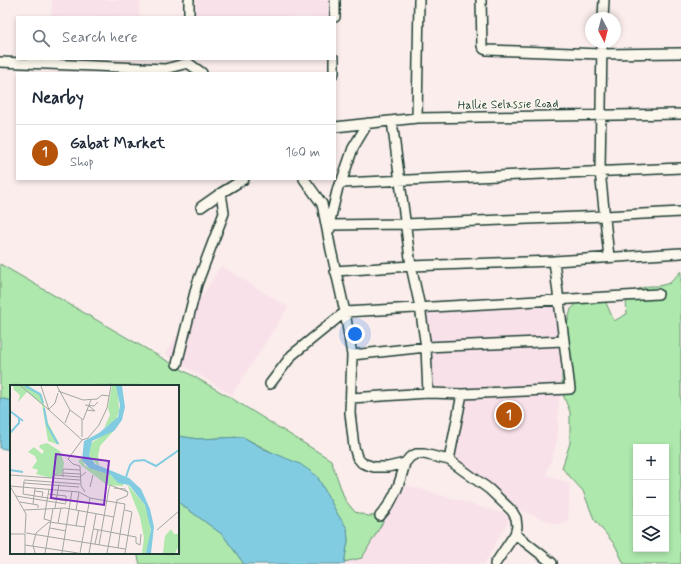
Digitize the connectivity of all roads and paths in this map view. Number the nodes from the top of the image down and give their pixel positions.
1 (189, 0) edge
2 (335, 0) edge
3 (419, 0) edge
4 (481, 0) edge
5 (604, 0) edge
6 (603, 12) edge
7 (189, 16) edge
8 (334, 16) edge
9 (602, 48) edge
10 (681, 53) edge
11 (601, 54) junction
12 (334, 60) edge
13 (188, 61) edge
14 (0, 62) edge
15 (201, 72) edge
16 (334, 72) edge
17 (681, 114) edge
18 (601, 115) junction
19 (418, 118) junction
20 (392, 121) junction
21 (368, 122) junction
22 (336, 127) edge
23 (681, 168) edge
24 (600, 171) junction
25 (242, 180) edge
26 (305, 180) edge
27 (400, 180) junction
28 (341, 183) junction
29 (221, 193) junction
30 (201, 207) dead end
31 (681, 212) edge
32 (605, 216) junction
33 (405, 224) junction
34 (330, 225) junction
35 (331, 250) junction
36 (681, 252) edge
37 (610, 257) junction
38 (554, 261) junction
39 (411, 266) junction
40 (335, 271) junction
41 (658, 294) dead end
42 (558, 300) junction
43 (420, 308) junction
44 (345, 312) junction
45 (563, 341) junction
46 (426, 347) junction
47 (352, 355) junction
48 (177, 364) dead end
49 (270, 384) dead end
50 (428, 392) junction
51 (462, 394) junction
52 (351, 398) junction
53 (449, 460) junction
54 (405, 463) junction
55 (380, 516) dead end
56 (514, 534) junction
57 (552, 563) dead end
58 (495, 564) edge

1 - 7 street
2 - 8 street
3 - 19 street
4 - 11 street
5 - 6 street
9 - 11 street
10 - 11 street
11 - 18 street
12 - 16 street
13 - 14 street
13 - 15 street
17 - 18 street, Hallie Selassie Road
18 - 19 street, Hallie Selassie Road
18 - 24 street
19 - 20 street, Hallie Selassie Road
20 - 21 street, Hallie Selassie Road
20 - 27 street
21 - 22 street, Hallie Selassie Road
21 - 28 street
23 - 24 street
24 - 27 street
24 - 32 street
25 - 29 street
26 - 35 street
27 - 28 street
27 - 33 street
28 - 34 street
29 - 30 street
29 - 48 street
31 - 32 street
32 - 33 street
32 - 37 street
33 - 34 street
33 - 39 street
34 - 35 street
35 - 40 street
36 - 37 street
37 - 38 street
38 - 39 street
38 - 42 street
39 - 40 street
39 - 43 street
40 - 44 street
41 - 42 street
42 - 43 street
42 - 45 street
43 - 44 street
43 - 46 street
44 - 47 street
44 - 49 street
45 - 46 street
45 - 51 street
46 - 47 street
46 - 50 street
47 - 52 street
50 - 51 street
50 - 52 street
51 - 53 street
52 - 54 street
53 - 54 street
53 - 56 street
54 - 55 street
56 - 57 street
56 - 58 street

